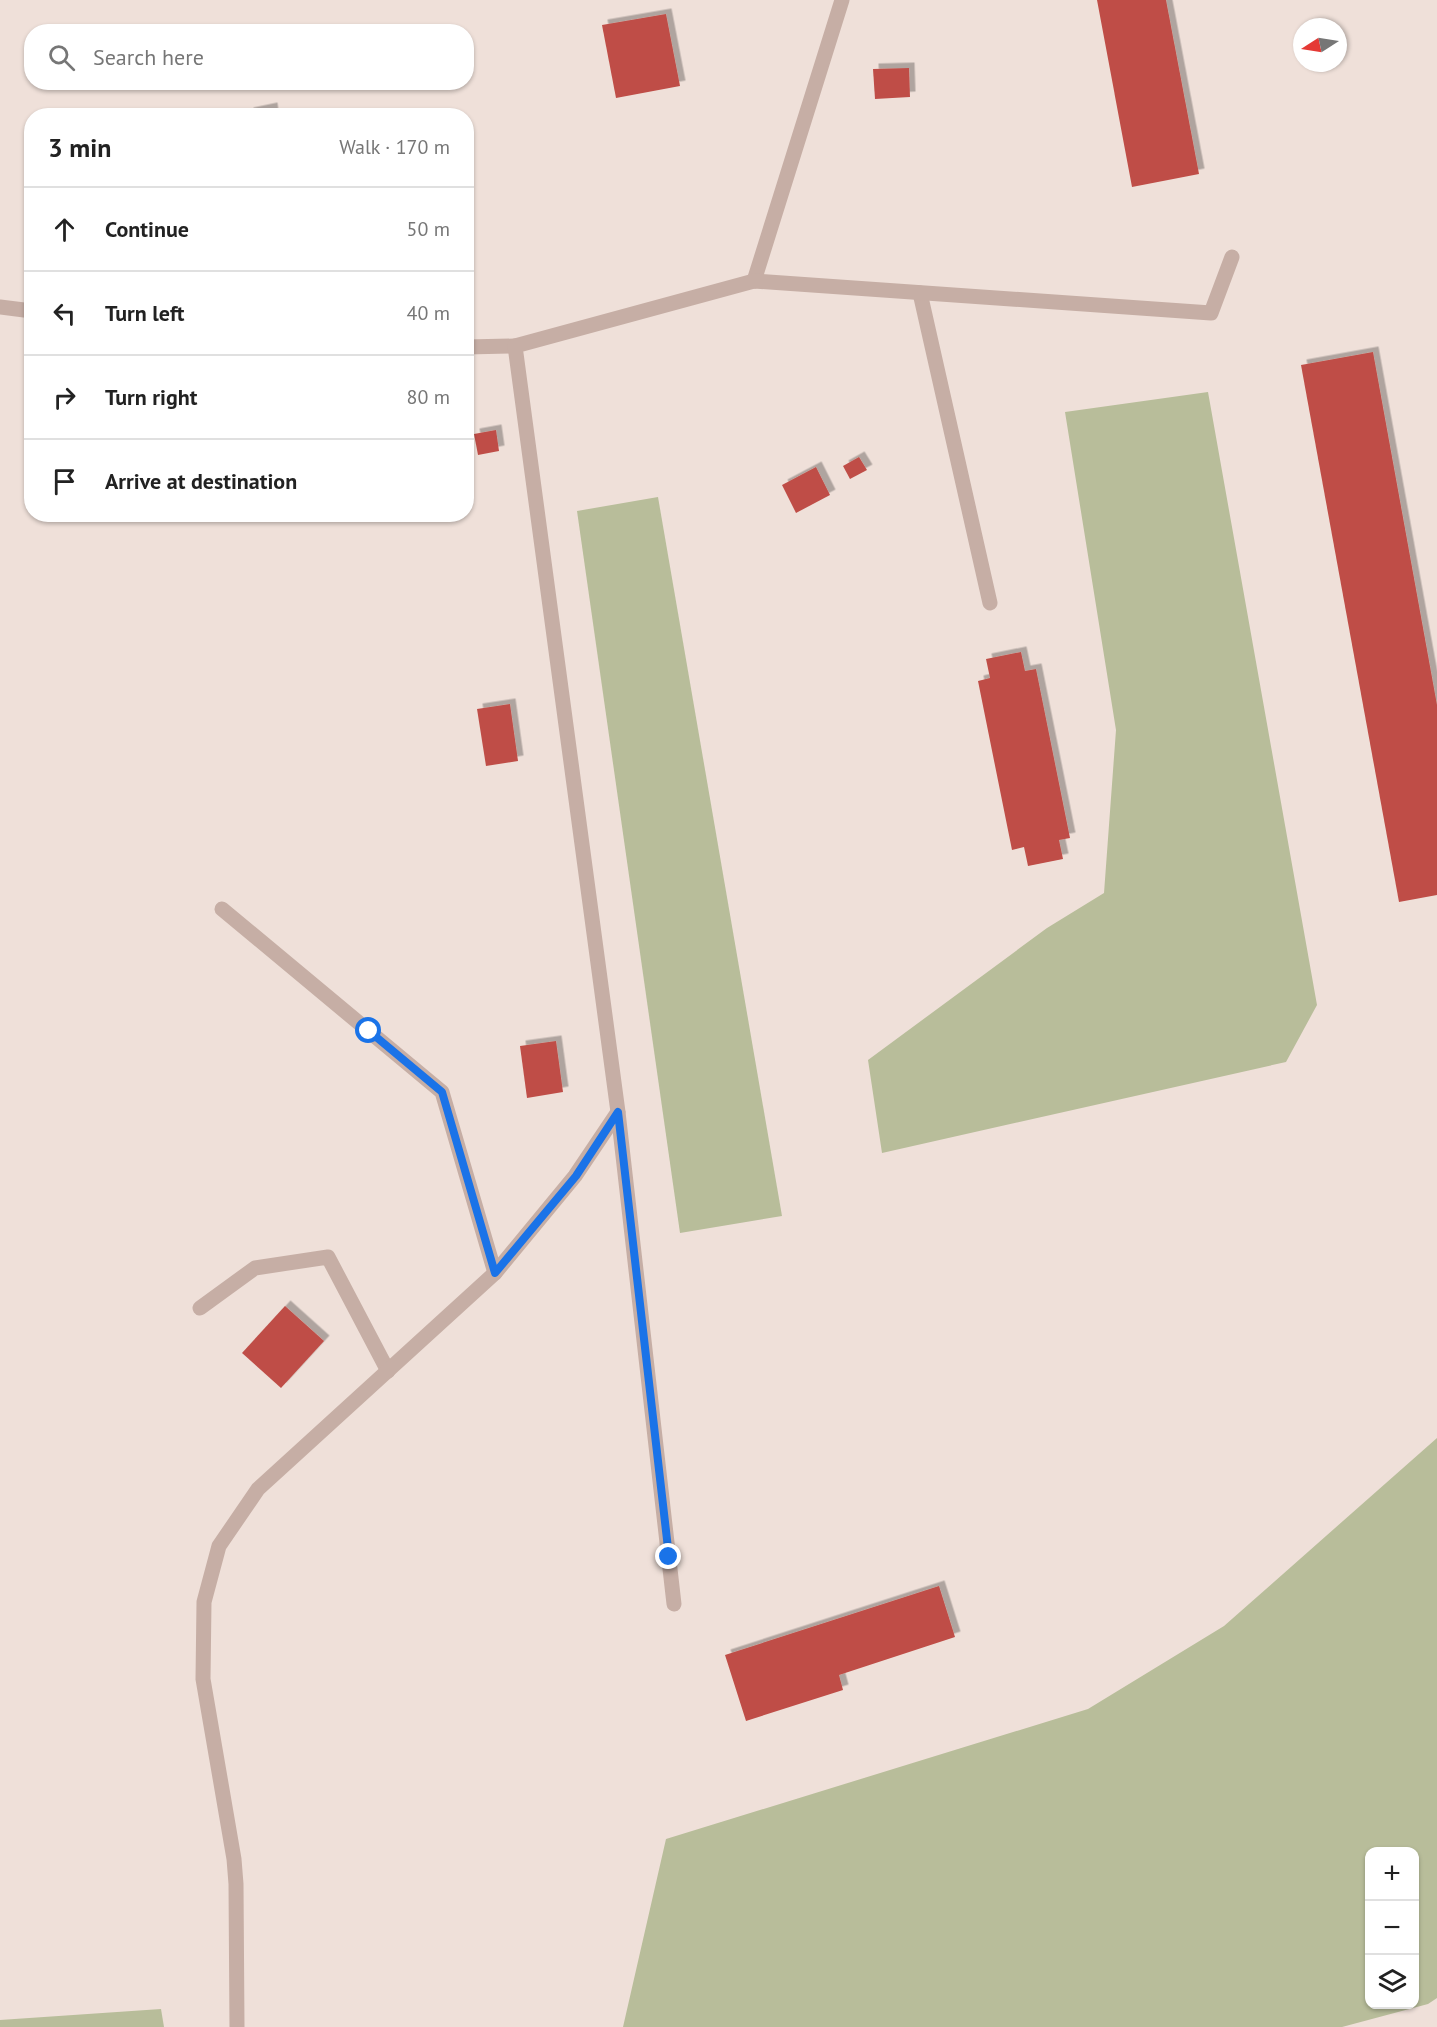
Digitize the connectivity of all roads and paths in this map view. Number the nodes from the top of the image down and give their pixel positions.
1 (842, 0) edge
2 (1232, 257) dead end
3 (754, 281) junction
4 (920, 293) junction
5 (0, 307) edge
6 (24, 310) edge
7 (516, 346) junction
8 (474, 347) edge
9 (990, 603) dead end
10 (222, 909) dead end
11 (618, 1112) junction
12 (495, 1273) junction
13 (200, 1308) dead end
14 (388, 1371) junction
15 (674, 1604) dead end
16 (237, 2027) edge

1 - 3 lane
2 - 4 lane
3 - 4 lane
3 - 7 lane
4 - 9 lane
5 - 6 lane
7 - 8 lane
7 - 11 lane
10 - 12 lane
11 - 12 lane
11 - 15 lane
12 - 14 lane
13 - 14 lane
14 - 16 lane

